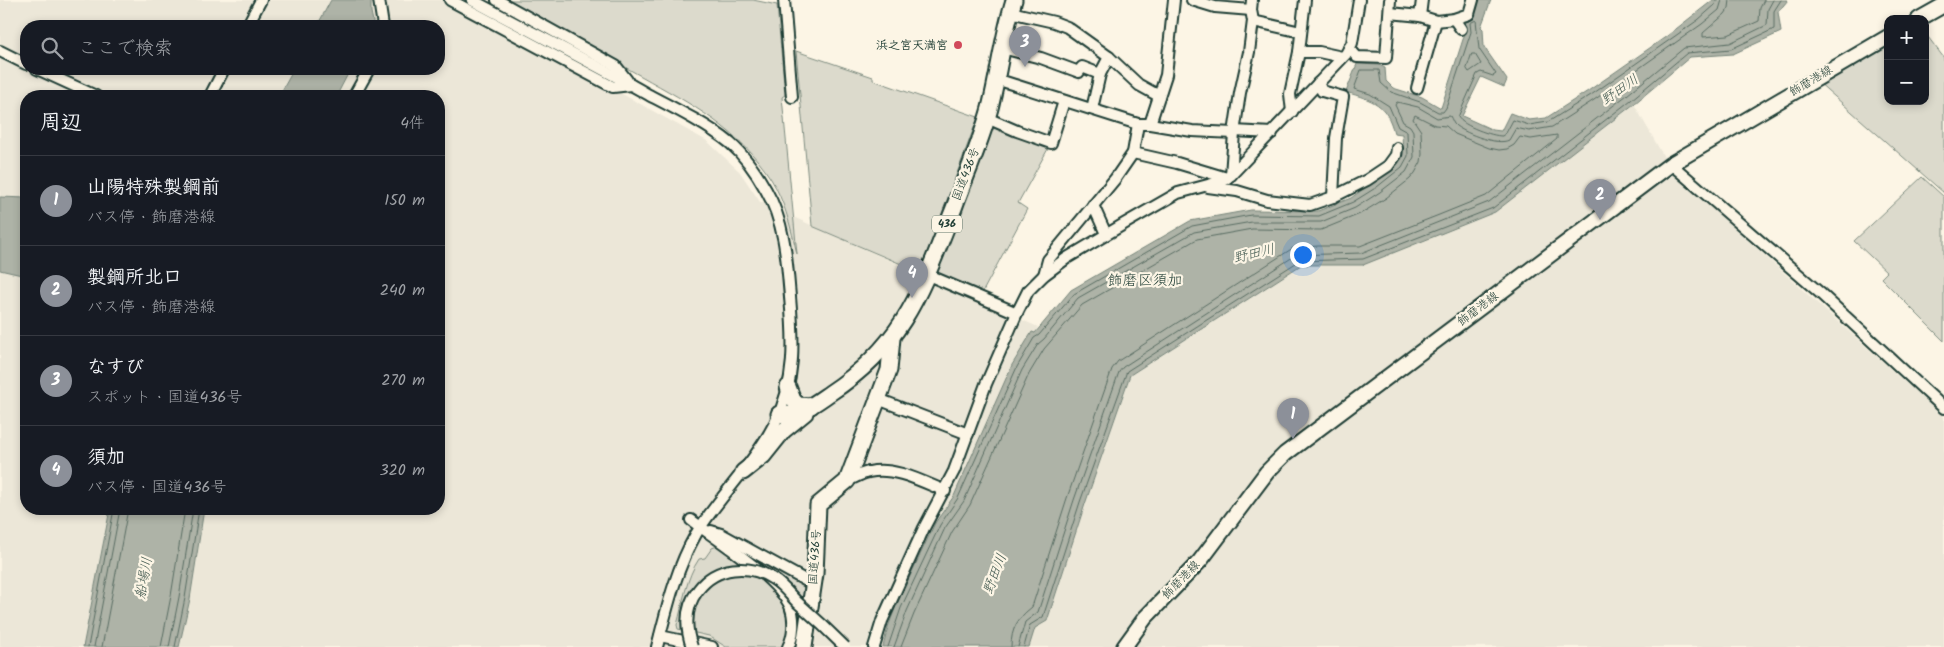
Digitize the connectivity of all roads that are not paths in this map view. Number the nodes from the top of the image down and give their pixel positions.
1 (261, 0) edge
2 (379, 0) edge
3 (450, 0) edge
4 (497, 0) edge
5 (784, 0) edge
6 (1174, 0) edge
7 (1192, 0) edge
8 (1305, 0) edge
9 (1359, 0) edge
10 (1390, 0) edge
11 (1422, 0) edge
12 (1473, 0) edge
13 (475, 2) edge
14 (1251, 5) edge
15 (1944, 5) edge
16 (1012, 6) edge
17 (1390, 13) junction
18 (1927, 15) edge
19 (1420, 16) junction
20 (1454, 19) junction
21 (250, 20) edge
22 (382, 20) edge
23 (1253, 21) junction
24 (1436, 21) junction
25 (1461, 29) dead end
26 (1301, 32) junction
27 (1884, 39) edge
28 (1002, 48) junction
29 (1349, 48) junction
30 (0, 51) edge
31 (1299, 52) junction
32 (1109, 57) junction
33 (1342, 57) junction
34 (20, 61) edge
35 (1100, 74) junction
36 (50, 75) edge
37 (221, 75) edge
38 (366, 75) edge
39 (996, 79) junction
40 (1318, 83) junction
41 (631, 84) junction
42 (1417, 88) dead end
43 (83, 90) edge
44 (213, 90) edge
45 (357, 90) edge
46 (1159, 96) junction
47 (792, 97) dead end
48 (1064, 101) junction
49 (1092, 109) junction
50 (1292, 112) junction
51 (987, 118) junction
52 (1138, 124) junction
53 (1150, 124) junction
54 (1234, 132) junction
55 (1272, 133) junction
56 (1396, 148) dead end
57 (1133, 152) junction
58 (1671, 164) junction
59 (1229, 177) junction
60 (1205, 187) junction
61 (1333, 197) junction
62 (1093, 205) junction
63 (1106, 234) junction
64 (928, 275) junction
65 (1044, 275) junction
66 (1017, 313) junction
67 (892, 338) junction
68 (788, 387) junction
69 (878, 400) junction
70 (811, 406) junction
71 (1944, 408) edge
72 (779, 414) junction
73 (968, 434) junction
74 (743, 472) junction
75 (847, 481) junction
76 (945, 491) junction
77 (691, 520) dead end
78 (701, 527) junction
79 (814, 585) junction
80 (660, 636) junction
81 (657, 647) edge
82 (692, 647) edge
83 (712, 647) edge
84 (788, 647) edge
85 (804, 647) edge
86 (845, 647) edge
87 (874, 647) edge
88 (1124, 647) edge

1 - 21 street
2 - 22 street
3 - 41 street
4 - 41 street
5 - 47 street
6 - 46 street
7 - 14 street
8 - 26 street
9 - 29 street
10 - 17 street
11 - 19 street
12 - 20 street
13 - 41 street
14 - 23 street
15 - 18 main road
16 - 28 highway, 国道436号 / 436
16 - 32 street
17 - 19 street
17 - 29 street
19 - 24 street
20 - 24 street
20 - 25 street
23 - 26 street
23 - 54 street
24 - 42 street
26 - 31 street
27 - 58 main road, 飾磨港線
28 - 35 street
28 - 39 highway, 国道436号 / 436
29 - 33 street
30 - 34 street
31 - 33 street
31 - 50 street
32 - 35 street
32 - 46 street
33 - 40 street
35 - 49 street
36 - 43 street
37 - 44 street
38 - 45 street
39 - 48 street
39 - 51 highway, 国道436号 / 436
40 - 50 street
40 - 61 street
41 - 68 street
46 - 53 street
48 - 49 street
48 - 51 street
49 - 52 street
50 - 55 street
51 - 64 highway, 国道436号 / 436
52 - 53 street
52 - 57 street
53 - 54 street
54 - 55 street
54 - 59 street
55 - 59 street
56 - 61 street
57 - 59 street
57 - 62 street
58 - 71 street
58 - 88 main road, 飾磨港線
59 - 60 street
60 - 61 street
60 - 63 street
62 - 63 street
62 - 65 street
63 - 65 street
64 - 66 street
64 - 67 highway, 国道436号 / 436
65 - 66 street
66 - 73 street
67 - 69 highway, 国道436号 / 436
67 - 70 highway, 国道436号 / 436
68 - 70 highway
68 - 72 street
69 - 73 street
69 - 75 highway, 国道436号 / 436
70 - 72 highway, 国道436号 / 436
70 - 74 highway
72 - 74 street
73 - 76 street
74 - 78 street
75 - 76 street
75 - 79 highway, 国道436号 / 436
76 - 87 street
77 - 78 street
78 - 79 street
78 - 80 street
78 - 84 street
79 - 85 highway, 国道436号 / 436
80 - 81 street
80 - 83 street
82 - 86 street, bridge

